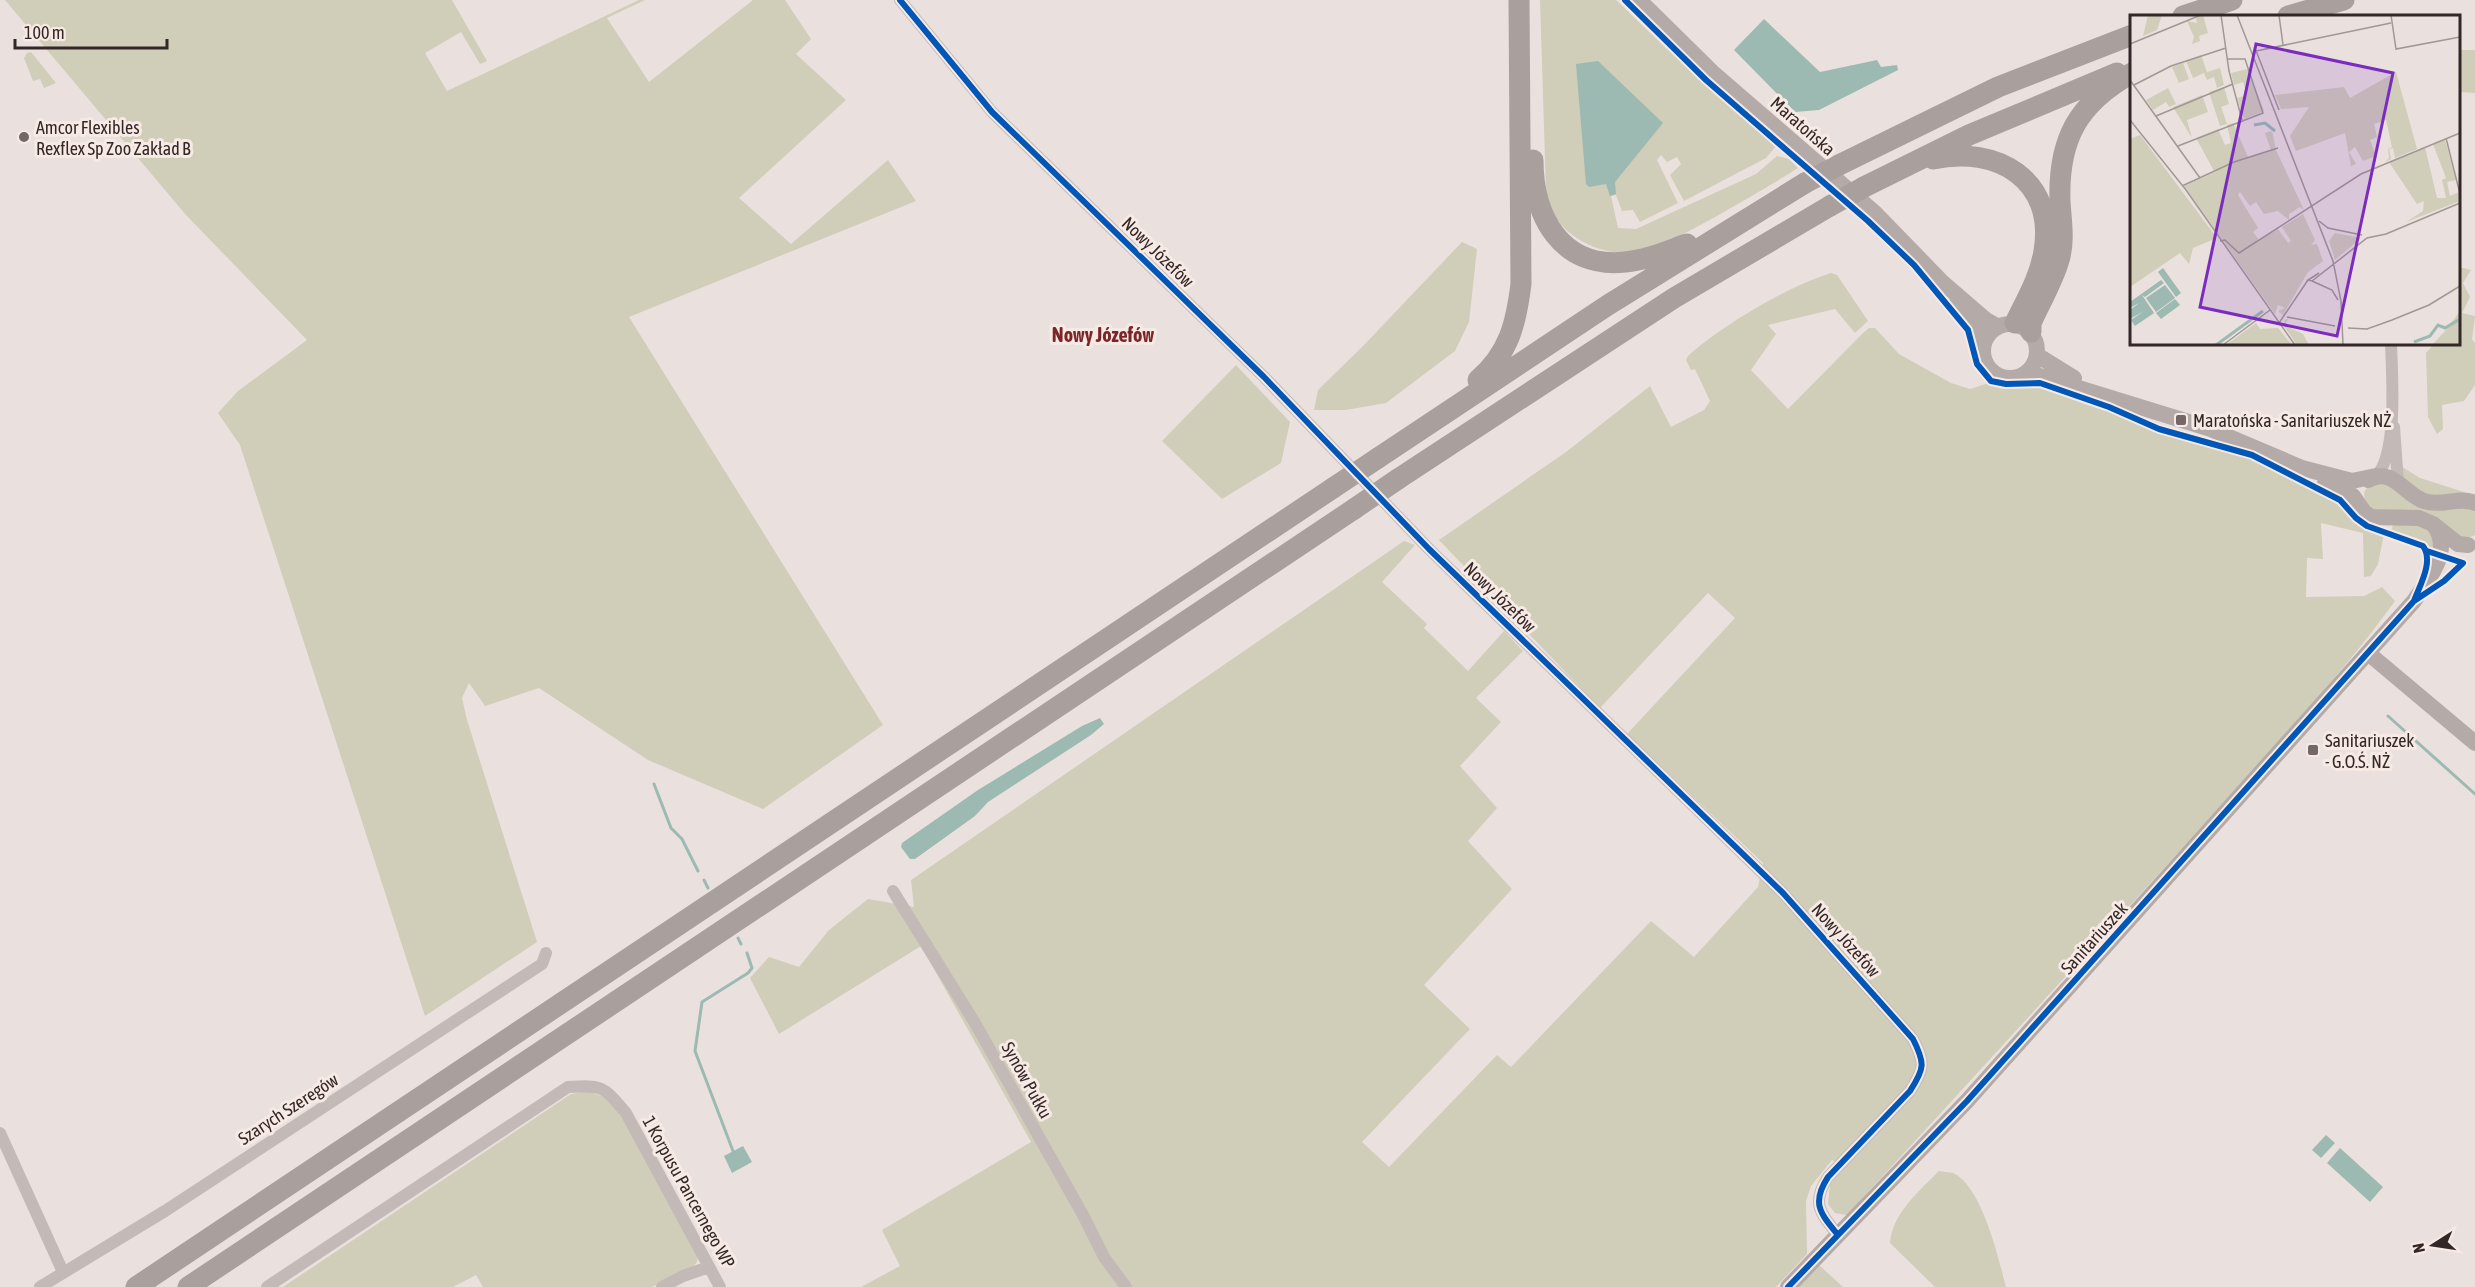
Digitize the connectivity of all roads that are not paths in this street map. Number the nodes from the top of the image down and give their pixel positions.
1 (900, 0) edge
2 (1519, 0) edge
3 (1532, 0) edge
4 (1639, 0) edge
5 (2232, 0) edge
6 (2344, 0) edge
7 (2186, 15) edge
8 (2292, 15) edge
9 (2130, 35) edge
10 (2130, 69) edge
11 (2130, 74) edge
12 (1909, 165) junction
13 (1730, 228) junction
14 (1942, 282) junction
15 (2014, 327) junction
16 (1984, 341) junction
17 (2391, 345) edge
18 (2037, 355) junction
19 (2027, 372) junction
20 (2110, 397) junction
21 (1443, 413) junction
22 (2392, 417) junction
23 (2302, 468) junction
24 (2376, 476) junction
25 (2398, 483) junction
26 (2474, 502) edge
27 (2361, 507) junction
28 (2433, 524) junction
29 (2472, 544) edge
30 (2414, 601) junction
31 (2368, 653) junction
32 (2475, 743) edge
33 (893, 891) dead end
34 (546, 953) dead end
35 (0, 1133) edge
36 (1838, 1235) junction
37 (709, 1267) junction
38 (63, 1272) junction
39 (40, 1287) edge
40 (136, 1287) edge
41 (188, 1287) edge
42 (267, 1287) edge
43 (662, 1287) edge
44 (720, 1287) edge
45 (1126, 1287) edge
46 (1788, 1287) edge

1 - 36 street, Nowy Józefów
2 - 21 highway
3 - 13 highway
4 - 14 street, Maratońska
5 - 7 highway
6 - 8 highway
9 - 13 highway, bridge
10 - 12 highway
11 - 15 highway
12 - 15 highway
12 - 41 highway, bridge
13 - 21 highway
14 - 15 street, Maratońska
14 - 16 street, Maratońska
15 - 16 street
15 - 18 street
16 - 19 street
17 - 22 street
18 - 19 street
18 - 20 street
19 - 20 street
20 - 23 street
21 - 40 highway, bridge
22 - 24 street
22 - 25 street
23 - 24 street
23 - 27 street
24 - 25 street
24 - 27 street
25 - 26 street
27 - 28 street
28 - 29 street
28 - 30 street, Sanitariuszek
29 - 30 street, Sanitariuszek
30 - 31 street, Sanitariuszek
31 - 32 street
31 - 36 street, Sanitariuszek
33 - 45 street, Synów Pułku
34 - 38 street, Szarych Szeregów
35 - 38 street
36 - 46 street, Sanitariuszek
37 - 42 street, 1 Korpusu Pancernego WP
37 - 43 street
37 - 44 street, 1 Korpusu Pancernego WP
38 - 39 street, Szarych Szeregów

